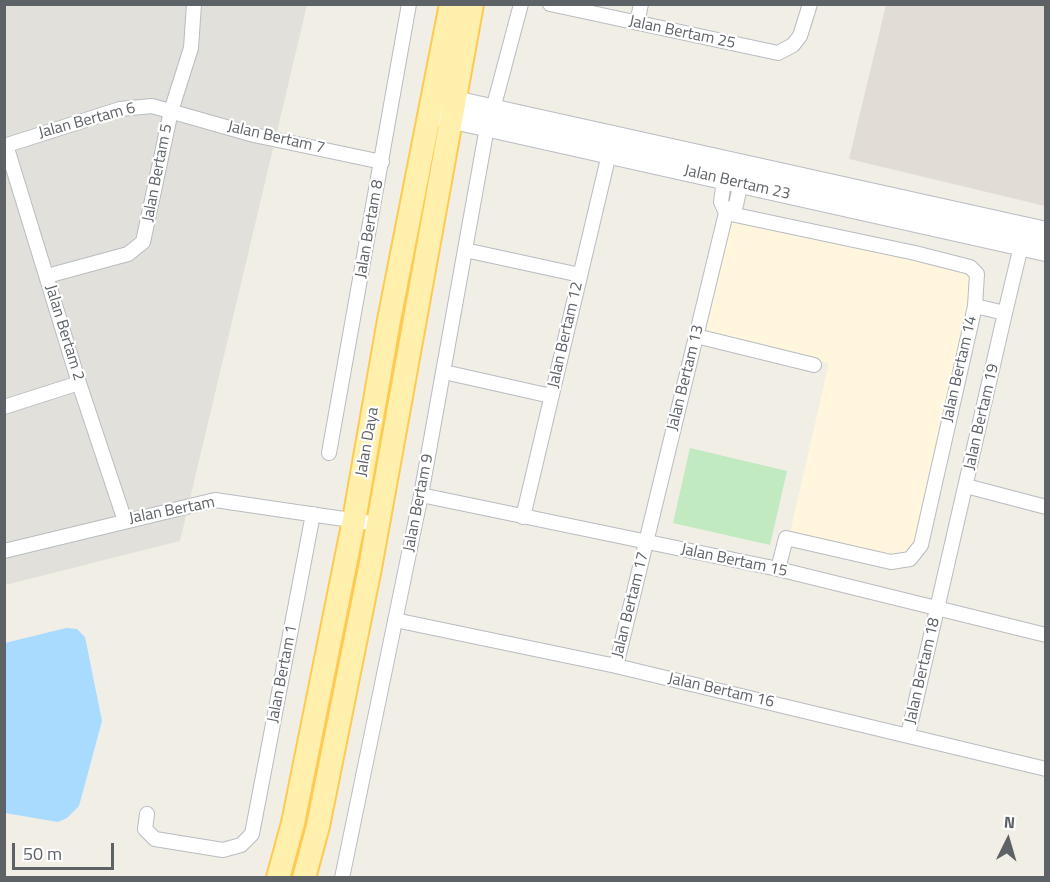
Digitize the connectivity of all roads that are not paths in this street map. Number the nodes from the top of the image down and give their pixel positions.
1 (194, 4) edge
2 (409, 4) edge
3 (451, 4) edge
4 (472, 4) edge
5 (521, 4) edge
6 (550, 4) edge
7 (641, 4) edge
8 (810, 4) edge
9 (637, 23) junction
10 (441, 107) junction
11 (171, 111) junction
12 (490, 118) junction
13 (5, 145) edge
14 (609, 154) junction
15 (382, 162) junction
16 (737, 176) junction
17 (726, 213) junction
18 (1040, 231) edge
19 (1021, 246) junction
20 (465, 250) junction
21 (1046, 251) edge
22 (580, 275) junction
23 (47, 276) junction
24 (975, 306) junction
25 (1005, 313) junction
26 (696, 336) junction
27 (814, 365) dead end
28 (444, 372) junction
29 (78, 383) junction
30 (551, 396) junction
31 (4, 406) edge
32 (329, 453) dead end
33 (966, 486) junction
34 (421, 495) junction
35 (1046, 507) edge
36 (313, 514) junction
37 (523, 517) junction
38 (354, 520) junction
39 (125, 521) junction
40 (378, 524) junction
41 (646, 543) junction
42 (4, 551) edge
43 (778, 570) junction
44 (938, 608) junction
45 (395, 620) junction
46 (1046, 635) edge
47 (616, 666) junction
48 (908, 735) junction
49 (1046, 769) edge
50 (147, 814) dead end
51 (278, 878) edge
52 (304, 878) edge
53 (342, 878) edge

1 - 11 street, Jalan Bertam 5
2 - 15 street, Jalan Bertam 8
3 - 10 main road, Jalan Daya
4 - 10 main road, Jalan Daya
5 - 12 street, Jalan Bertam 9
6 - 9 street, Jalan Bertam 25
7 - 9 street
8 - 9 street, Jalan Bertam 25
10 - 12 street, Jalan Bertam 23
10 - 38 main road, Jalan Daya
10 - 40 main road, Jalan Daya
11 - 13 street, Jalan Bertam 6
11 - 15 street, Jalan Bertam 7
11 - 23 street, Jalan Bertam 5
12 - 14 street, Jalan Bertam 23
12 - 16 street, Jalan Bertam 23
12 - 20 street, Jalan Bertam 9
13 - 23 street, Jalan Bertam 2
14 - 16 street, Jalan Bertam 23
14 - 22 street, Jalan Bertam 12
15 - 32 street, Jalan Bertam 8
16 - 17 street, Jalan Bertam 13
16 - 18 street, Jalan Bertam 23
16 - 19 street, Jalan Bertam 23
17 - 24 street, Jalan Bertam 14
17 - 26 street, Jalan Bertam 13
18 - 19 street, Jalan Bertam 19
19 - 21 street, Jalan Bertam 23
19 - 25 street, Jalan Bertam 19
20 - 22 street
20 - 28 street, Jalan Bertam 9
22 - 30 street, Jalan Bertam 12
23 - 29 street, Jalan Bertam 2
24 - 25 street
24 - 43 street, Jalan Bertam 14
25 - 33 street, Jalan Bertam 19
26 - 27 street
26 - 41 street, Jalan Bertam 13
28 - 30 street
28 - 34 street, Jalan Bertam 9
29 - 31 street
29 - 39 street, Jalan Bertam 2
30 - 37 street, Jalan Bertam 12
33 - 35 street
33 - 44 street, Jalan Bertam 19
34 - 37 street, Jalan Bertam 15
34 - 45 street, Jalan Bertam 9
36 - 38 street, Jalan Bertam
36 - 39 street, Jalan Bertam
36 - 50 street, Jalan Bertam 1
37 - 41 street, Jalan Bertam 15
38 - 40 street, Jalan Bertam
38 - 51 main road, Jalan Daya
39 - 42 street, Jalan Bertam
40 - 52 main road, Jalan Daya
41 - 43 street, Jalan Bertam 15
41 - 47 street, Jalan Bertam 17
43 - 44 street, Jalan Bertam 15
44 - 46 street, Jalan Bertam 15
44 - 48 street, Jalan Bertam 18
45 - 47 street, Jalan Bertam 16
45 - 53 street, Jalan Bertam 9
47 - 48 street, Jalan Bertam 16
48 - 49 street, Jalan Bertam 16

